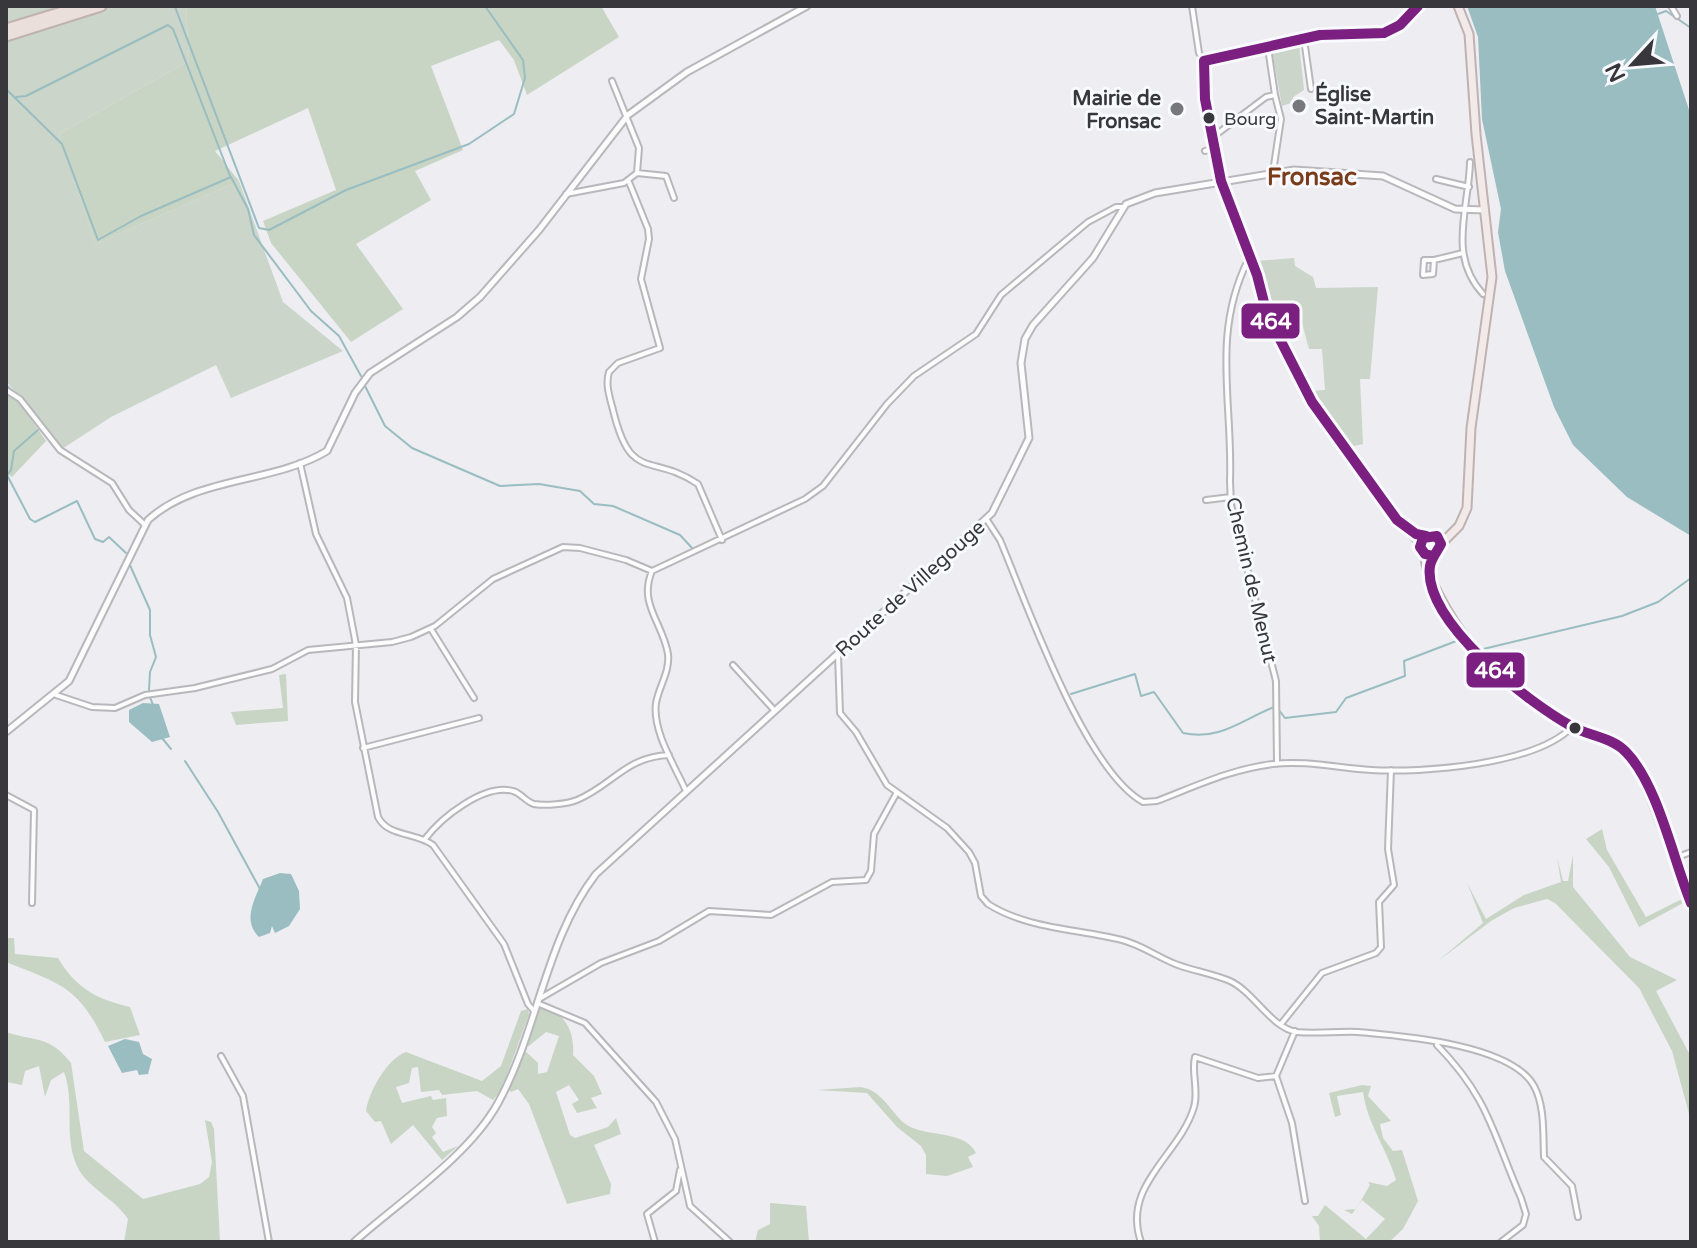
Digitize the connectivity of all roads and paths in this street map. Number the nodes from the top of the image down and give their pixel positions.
1 (82, 6) edge
2 (101, 6) edge
3 (807, 6) edge
4 (1192, 6) edge
5 (1418, 6) edge
6 (1458, 6) edge
7 (1671, 6) edge
8 (1677, 16) dead end
9 (8, 32) edge
10 (1304, 39) junction
11 (1268, 48) junction
12 (1204, 61) junction
13 (612, 81) dead end
14 (1311, 89) dead end
15 (1275, 95) junction
16 (628, 115) junction
17 (1213, 137) junction
18 (1215, 148) junction
19 (1205, 151) dead end
20 (1470, 162) dead end
21 (1273, 172) junction
22 (637, 173) junction
23 (1436, 179) dead end
24 (1221, 181) junction
25 (629, 182) junction
26 (1469, 187) junction
27 (566, 194) junction
28 (674, 198) dead end
29 (1123, 207) junction
30 (1463, 210) junction
31 (1486, 210) junction
32 (1463, 253) junction
33 (1251, 258) junction
34 (1434, 260) junction
35 (1483, 294) dead end
36 (6, 390) edge
37 (300, 463) junction
38 (1231, 497) junction
39 (1206, 500) dead end
40 (987, 520) junction
41 (144, 524) junction
42 (1403, 527) junction
43 (1426, 536) junction
44 (722, 540) junction
45 (1439, 540) junction
46 (1420, 544) junction
47 (1429, 555) junction
48 (652, 571) junction
49 (430, 629) junction
50 (356, 645) junction
51 (838, 654) junction
52 (733, 665) dead end
53 (56, 695) junction
54 (474, 698) dead end
55 (775, 711) junction
56 (479, 718) dead end
57 (1572, 727) junction
58 (6, 732) edge
59 (363, 748) junction
60 (670, 755) junction
61 (1277, 763) junction
62 (1391, 770) junction
63 (686, 791) junction
64 (896, 794) junction
65 (6, 795) edge
66 (425, 839) junction
67 (1691, 852) edge
68 (1673, 859) junction
69 (32, 903) dead end
70 (1691, 903) edge
71 (538, 1001) junction
72 (534, 1011) junction
73 (1281, 1024) junction
74 (1295, 1031) junction
75 (1435, 1043) junction
76 (221, 1056) dead end
77 (1276, 1076) junction
78 (681, 1165) junction
79 (685, 1190) junction
80 (676, 1191) junction
81 (1305, 1201) dead end
82 (1578, 1217) dead end
83 (269, 1242) edge
84 (354, 1242) edge
85 (655, 1242) edge
86 (730, 1242) edge
87 (1141, 1242) edge
88 (1501, 1242) edge

1 - 9 highway
2 - 9 highway
3 - 16 street
4 - 12 street
5 - 10 street
6 - 31 main road
7 - 8 street
10 - 11 street
10 - 14 street
11 - 12 street
11 - 15 street
12 - 17 street
13 - 16 street
15 - 17 street
15 - 21 street
16 - 22 street
16 - 27 street
17 - 18 street
18 - 19 street
18 - 24 street
20 - 26 street
21 - 24 street
21 - 30 street
22 - 25 street
22 - 28 street
23 - 26 street
24 - 29 street
24 - 33 street
25 - 27 street
25 - 44 street
26 - 30 street
27 - 37 street
29 - 40 street, Route de Villegouge
29 - 44 street
30 - 31 street
30 - 32 street
31 - 45 main road
32 - 34 street
32 - 35 street
33 - 38 street, Chemin de Menut
33 - 42 street
34 - 34 street
36 - 41 street
37 - 41 street
37 - 50 street
38 - 39 street
38 - 61 street, Chemin de Menut
40 - 51 street, Route de Villegouge
40 - 61 street
41 - 53 street
42 - 43 street
42 - 46 street
43 - 45 main road
43 - 46 main road
44 - 48 street
45 - 47 main road
46 - 47 main road
47 - 57 main road
48 - 49 street
48 - 60 street
49 - 50 street
49 - 54 street
50 - 53 street
50 - 59 street
51 - 55 street, Route de Villegouge
51 - 64 street
52 - 55 street
53 - 58 street
55 - 63 street, Route de Villegouge
56 - 59 street
57 - 62 street
57 - 68 main road
59 - 66 street
60 - 63 street
60 - 66 street
61 - 62 street
62 - 73 street
63 - 71 street, Route de Villegouge
64 - 71 street
64 - 73 street
65 - 69 street
66 - 72 street
67 - 68 street
68 - 70 main road
71 - 72 street, Route de Villegouge
71 - 78 street
72 - 84 street, Route de Villegouge
73 - 74 street
74 - 75 street
74 - 77 street
75 - 82 street
75 - 88 street
76 - 83 street
77 - 81 street
77 - 87 street
78 - 79 street
78 - 80 street
79 - 80 street
79 - 86 street
80 - 85 street

